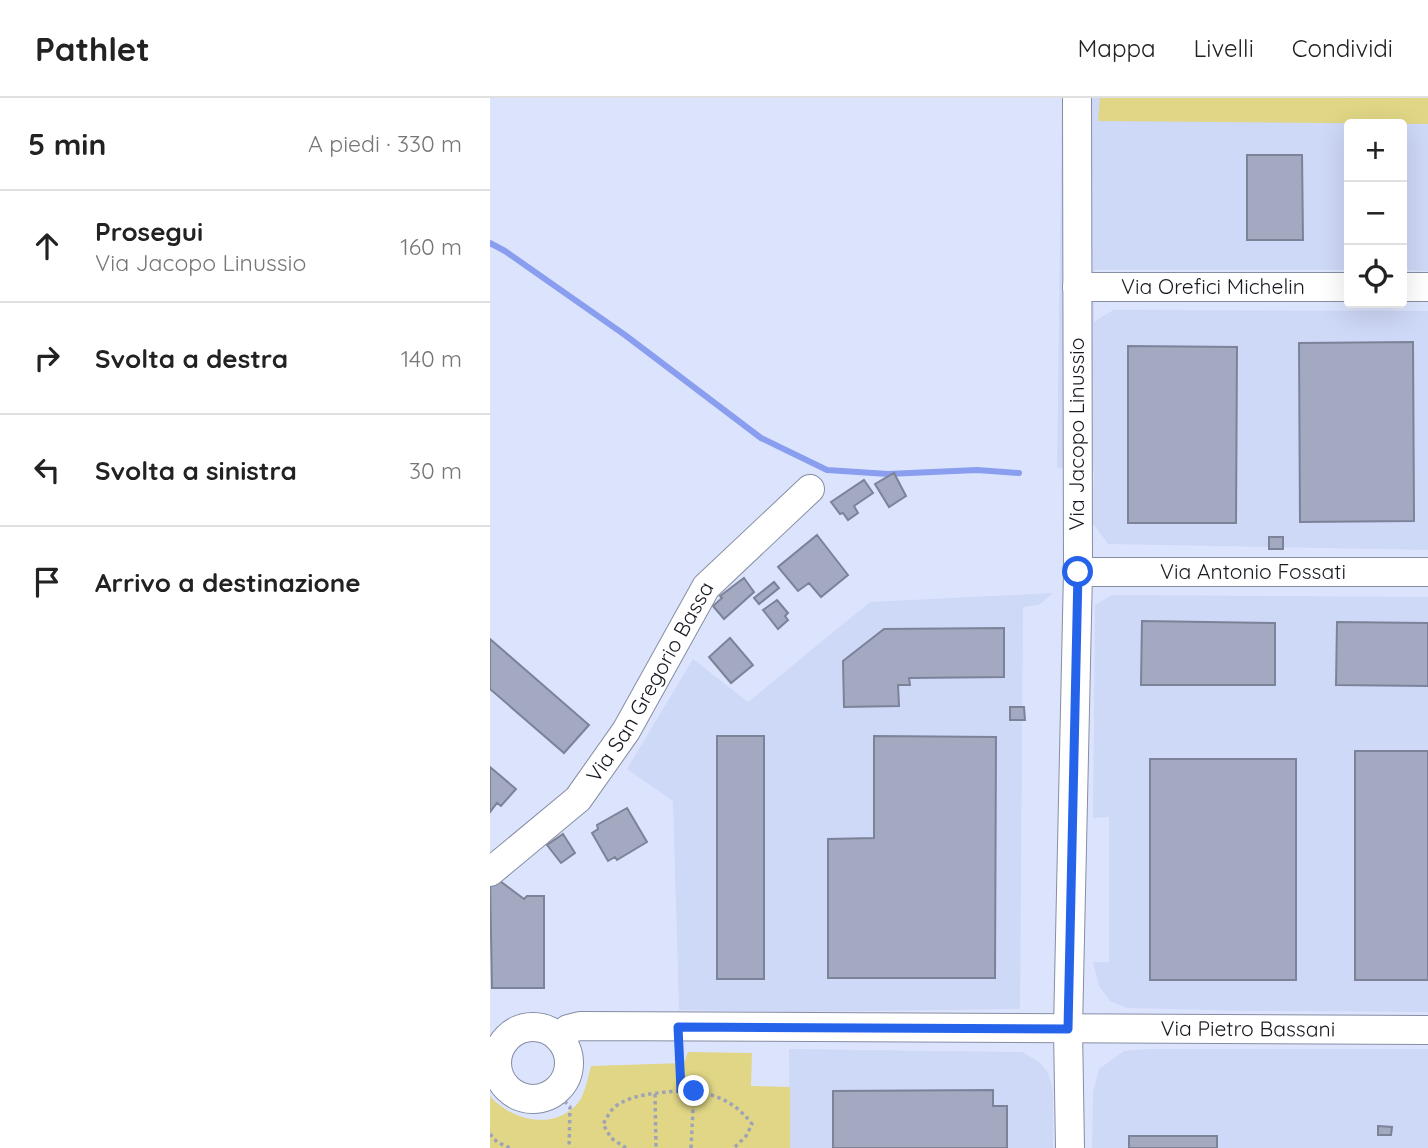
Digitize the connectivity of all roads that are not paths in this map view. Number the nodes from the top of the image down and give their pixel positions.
1 (1077, 98) edge
2 (1077, 287) junction
3 (1344, 287) edge
4 (1407, 287) edge
5 (1428, 287) edge
6 (810, 489) dead end
7 (1078, 572) junction
8 (1428, 572) edge
9 (490, 872) edge
10 (1068, 1029) junction
11 (1428, 1030) edge
12 (559, 1038) junction
13 (493, 1061) edge
14 (1070, 1148) edge

1 - 2 street, Via Jacopo Linussio
2 - 3 street, Via Orefici Michelin
2 - 7 street, Via Jacopo Linussio
4 - 5 street
6 - 9 street, Via San Gregorio Bassa
7 - 8 street, Via Antonio Fossati
7 - 10 street, Via Jacopo Linussio
10 - 11 street, Via Pietro Bassani
10 - 12 street, Via Pietro Bassani
10 - 14 street, Via Jacopo Linussio
12 - 13 street
12 - 13 street

